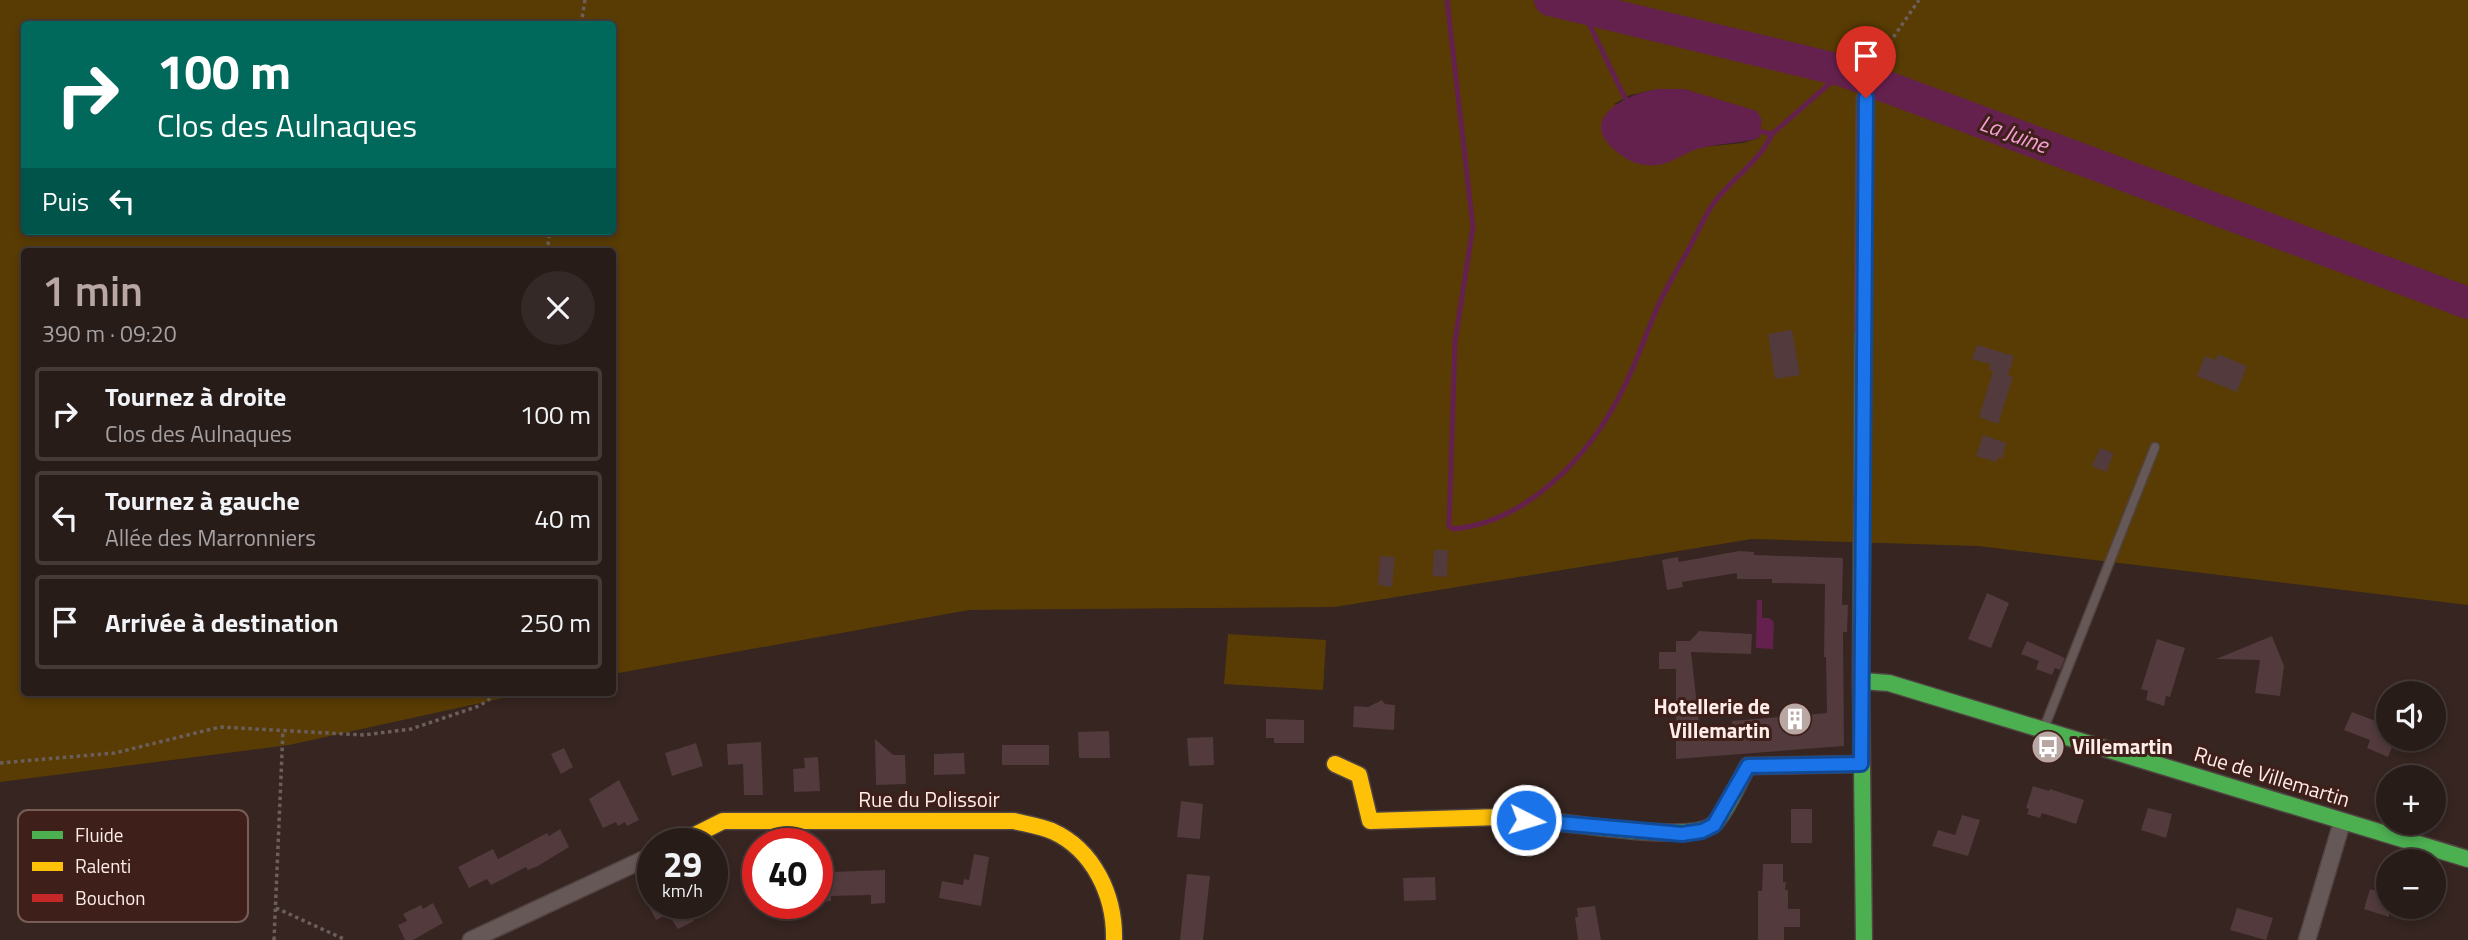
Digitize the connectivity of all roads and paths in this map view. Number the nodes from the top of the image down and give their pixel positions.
1 (585, 0) edge
2 (1919, 0) edge
3 (582, 21) edge
4 (1877, 61) dead end
5 (1866, 98) dead end
6 (2155, 447) dead end
7 (1861, 681) junction
8 (494, 696) edge
9 (2044, 728) junction
10 (283, 730) junction
11 (0, 763) edge
12 (1335, 764) dead end
13 (1861, 764) junction
14 (2342, 821) junction
15 (709, 828) edge
16 (2468, 859) edge
17 (637, 862) edge
18 (276, 908) junction
19 (274, 940) edge
20 (346, 940) edge
21 (471, 940) edge
22 (1114, 940) edge
23 (1864, 940) edge
24 (2307, 940) edge

1 - 3 path
2 - 4 path
5 - 7 street
6 - 9 lane
7 - 9 street, Rue de Villemartin
7 - 13 street
8 - 10 path
9 - 14 street, Rue de Villemartin
10 - 11 path
10 - 18 path
12 - 13 street
13 - 23 street
14 - 16 street, Rue de Villemartin
14 - 24 street
15 - 22 street, Rue du Polissoir
17 - 21 street
18 - 19 path
18 - 20 path

